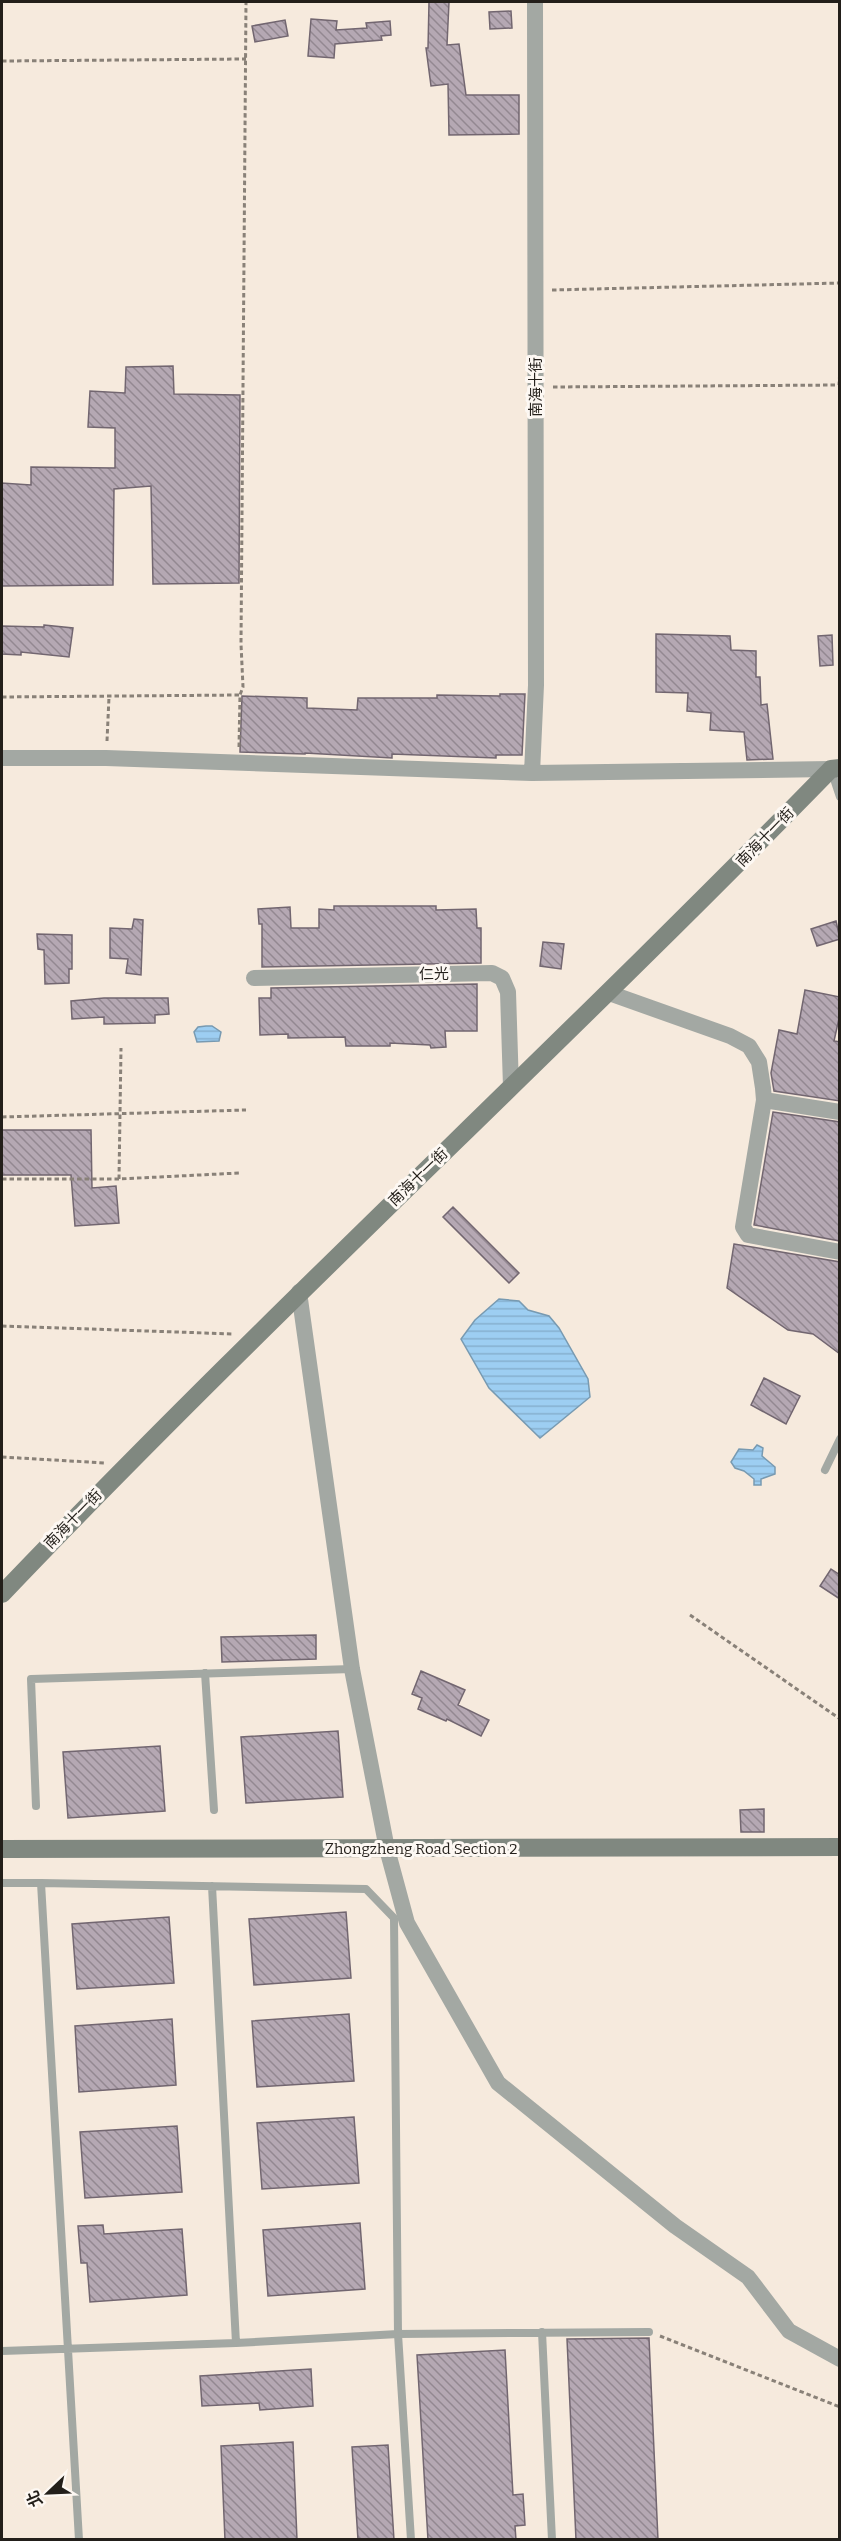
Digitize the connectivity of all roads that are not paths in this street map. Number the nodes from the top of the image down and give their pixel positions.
1 (535, 2) edge
2 (2, 758) edge
3 (835, 769) edge
4 (532, 773) junction
5 (840, 797) edge
6 (254, 978) dead end
7 (609, 993) junction
8 (511, 1087) junction
9 (764, 1100) junction
10 (840, 1112) edge
11 (840, 1252) edge
12 (299, 1292) junction
13 (840, 1440) edge
14 (825, 1470) dead end
15 (2, 1594) edge
16 (352, 1669) junction
17 (205, 1673) junction
18 (36, 1806) dead end
19 (214, 1810) dead end
20 (840, 1847) edge
21 (2, 1849) edge
22 (387, 1849) junction
23 (2, 1883) edge
24 (41, 1883) junction
25 (212, 1886) junction
26 (542, 2332) junction
27 (649, 2332) road end
28 (398, 2334) junction
29 (236, 2343) junction
30 (68, 2349) junction
31 (2, 2351) edge
32 (840, 2359) edge
33 (79, 2540) edge
34 (411, 2540) edge
35 (552, 2540) edge

1 - 4 street, 南海十街
2 - 4 street
3 - 4 street
3 - 5 lane
3 - 7 street, 南海十一街
6 - 8 street, 仁光
7 - 8 street, 南海十一街
7 - 9 street
8 - 12 street, 南海十一街
9 - 10 street
9 - 11 street
12 - 15 street, 南海十一街
12 - 16 street
13 - 14 lane
16 - 17 lane
16 - 22 street
17 - 18 lane
17 - 19 lane
20 - 22 street, Zhongzheng Road Section 2
21 - 22 street, Zhongzheng Road Section 2
22 - 32 street
23 - 24 lane
24 - 25 lane
24 - 30 lane
25 - 28 lane
25 - 29 lane
26 - 27 lane
26 - 28 lane
26 - 35 lane
28 - 29 lane
28 - 34 lane
29 - 30 lane
30 - 31 lane
30 - 33 lane

